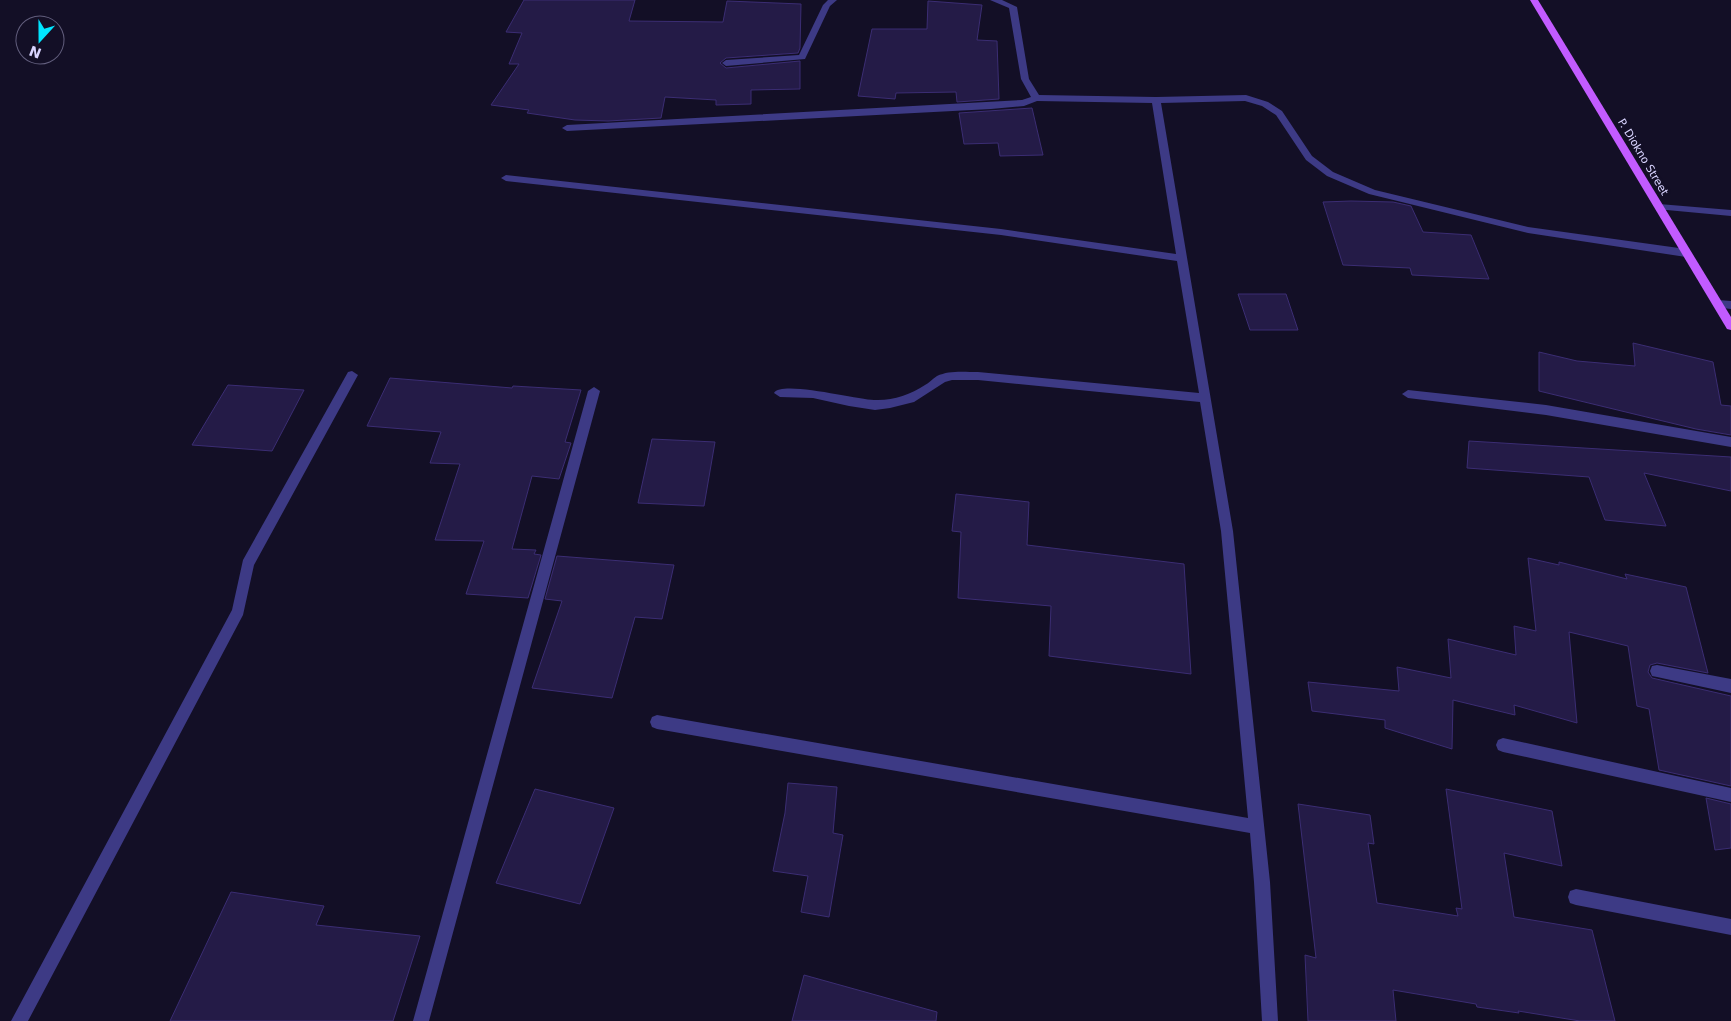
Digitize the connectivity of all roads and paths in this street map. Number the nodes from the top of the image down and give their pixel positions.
1 (833, 0) edge
2 (994, 0) edge
3 (1534, 0) edge
4 (726, 63) dead end
5 (1036, 98) junction
6 (1156, 100) junction
7 (567, 128) dead end
8 (506, 178) dead end
9 (1659, 207) junction
10 (1731, 213) edge
11 (1686, 253) junction
12 (1182, 258) junction
13 (1718, 304) junction
14 (1731, 305) edge
15 (1731, 326) edge
16 (352, 374) dead end
17 (594, 391) dead end
18 (780, 393) dead end
19 (1408, 394) dead end
20 (1205, 398) junction
21 (1731, 442) edge
22 (1657, 672) dead end
23 (1731, 686) edge
24 (657, 722) dead end
25 (1503, 745) dead end
26 (1731, 794) edge
27 (1256, 826) junction
28 (1576, 897) dead end
29 (1731, 928) edge
30 (19, 1021) edge
31 (422, 1021) edge
32 (1270, 1021) edge

1 - 4 street
2 - 5 street
3 - 9 main road, P. Diokno Street
5 - 6 street
5 - 7 street
6 - 11 street
6 - 12 street
8 - 12 street
9 - 10 street
9 - 11 main road, P. Diokno Street
11 - 13 main road, P. Diokno Street
12 - 20 street
13 - 14 street
13 - 15 main road, P. Diokno Street
16 - 30 street
17 - 31 street
18 - 20 street
19 - 21 street
20 - 27 street
22 - 23 street
24 - 27 street
25 - 26 street
27 - 32 street
28 - 29 street

